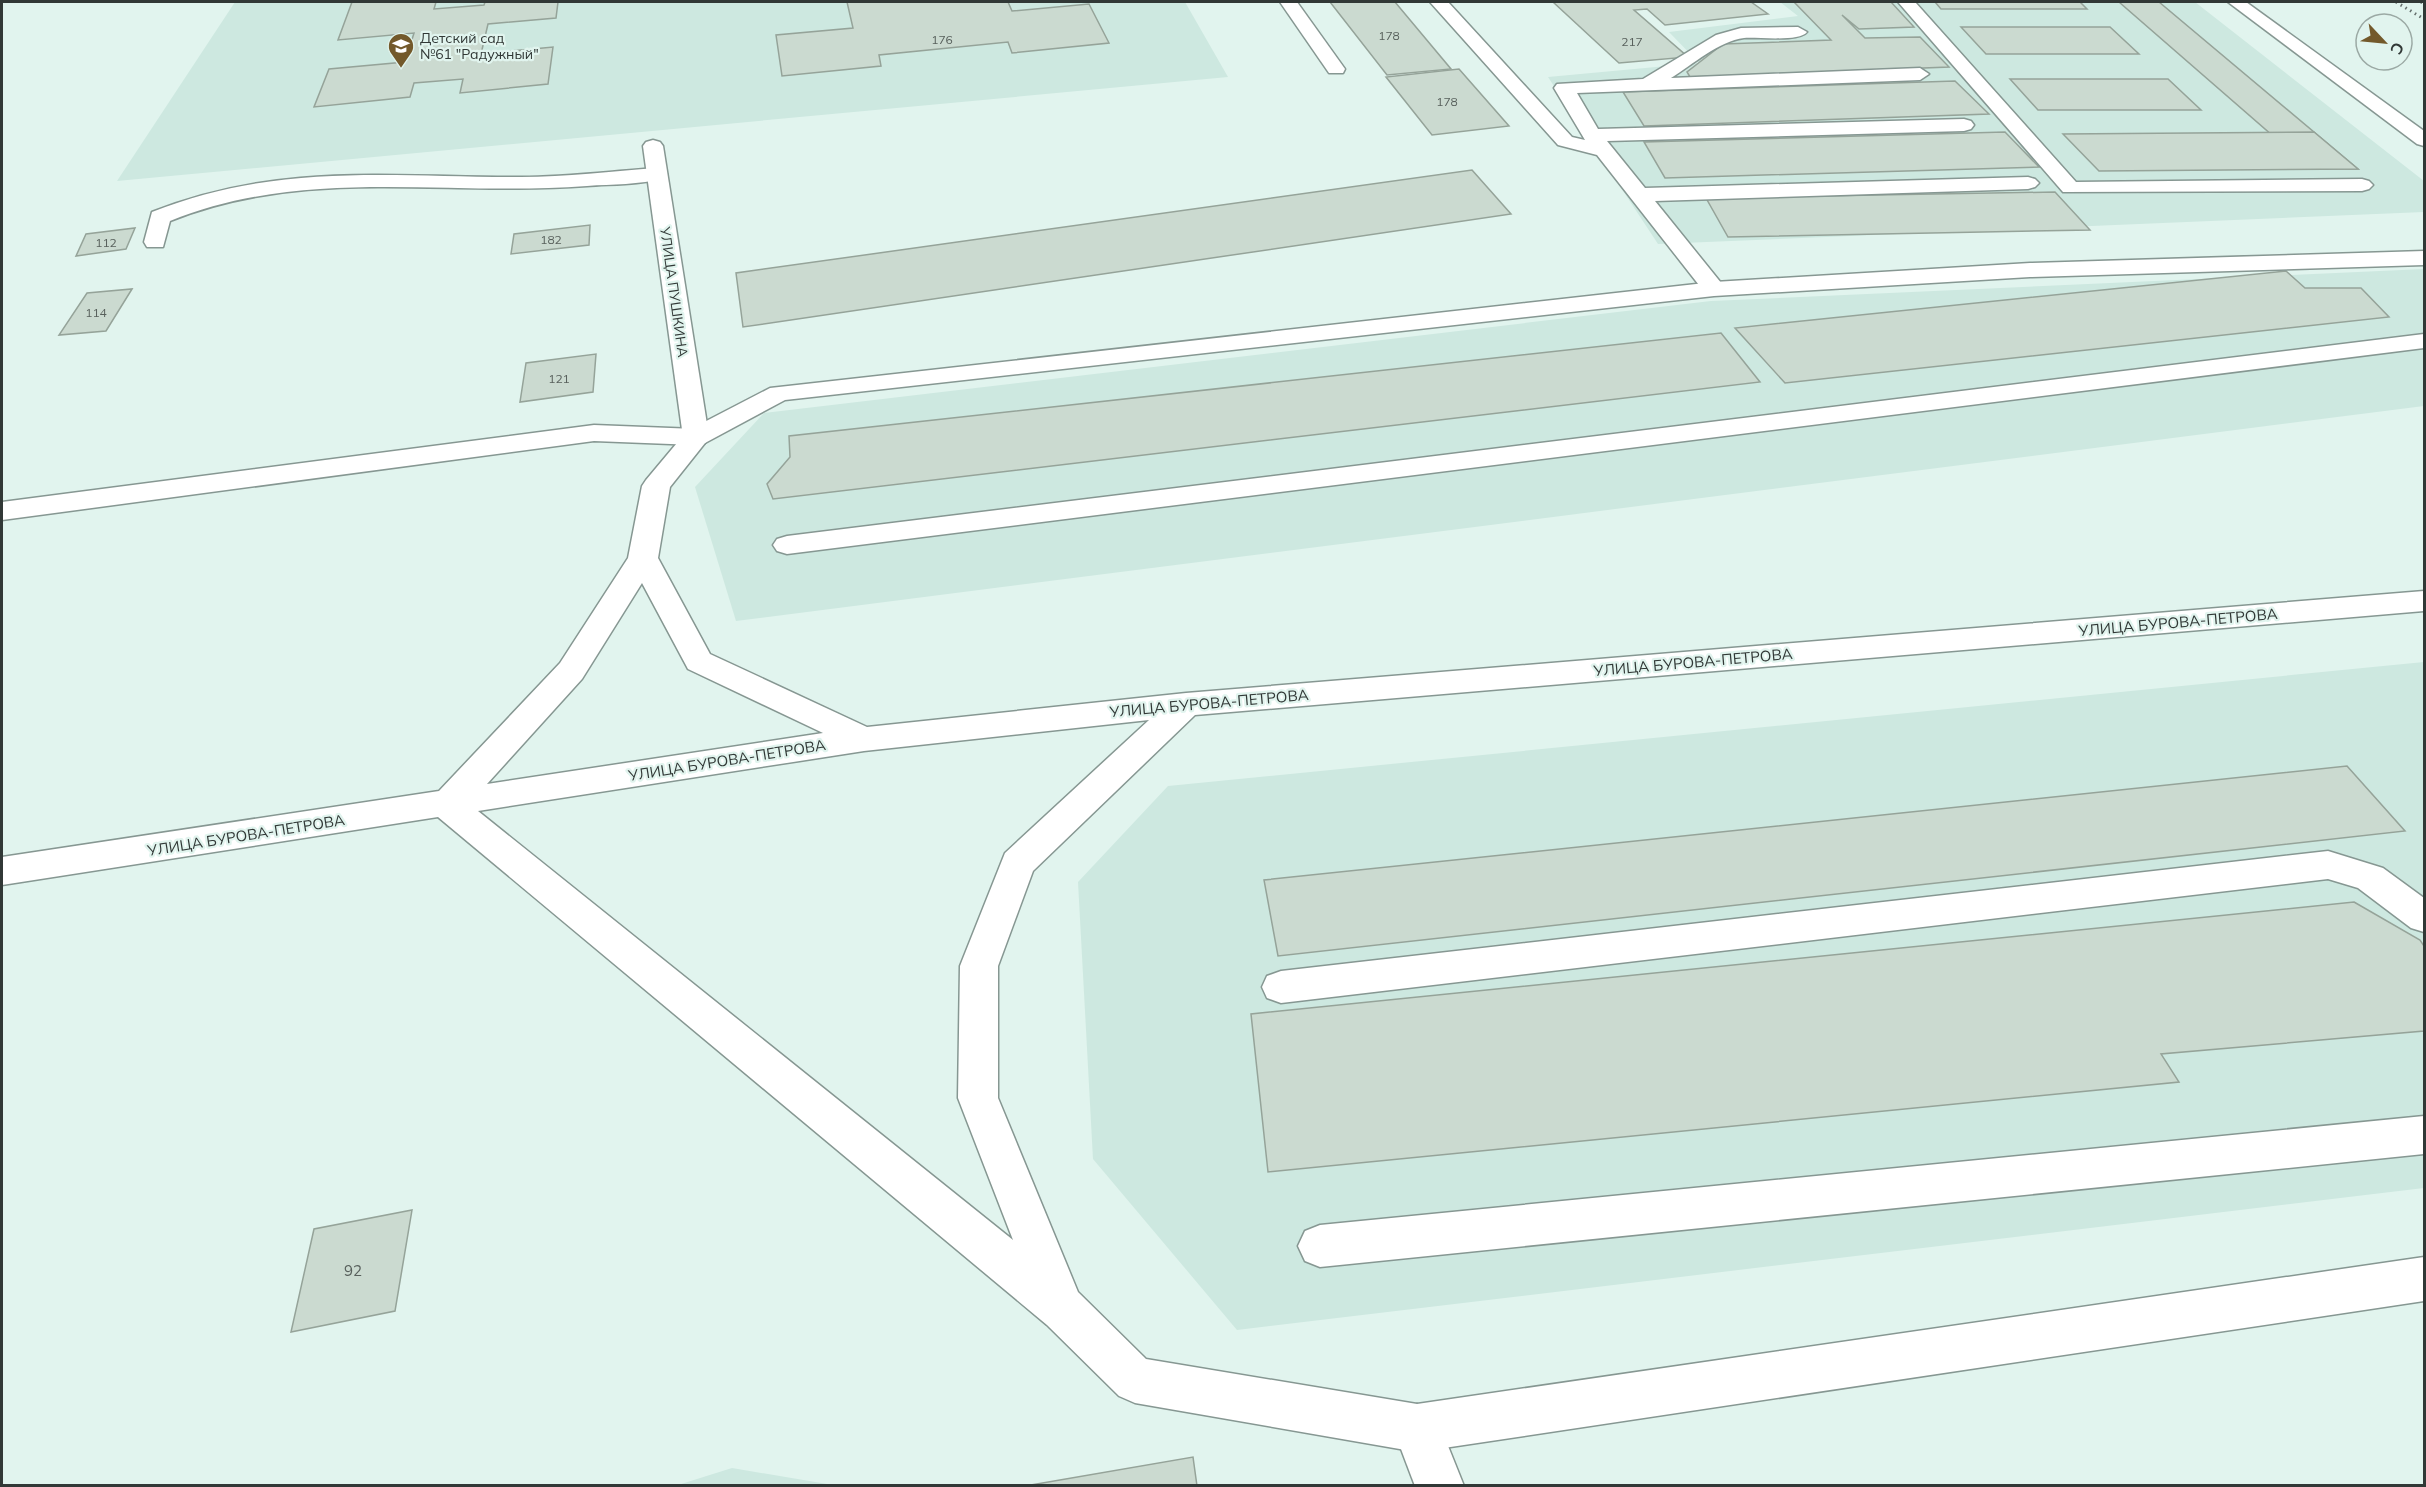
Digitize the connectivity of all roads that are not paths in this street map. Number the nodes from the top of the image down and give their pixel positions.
1 (1289, 2) edge
2 (1439, 2) edge
3 (1906, 2) edge
4 (2236, 2) edge
5 (1798, 32) dead end
6 (1336, 69) dead end
7 (1920, 74) dead end
8 (1646, 85) junction
9 (1965, 125) dead end
10 (2424, 140) edge
11 (1597, 142) junction
12 (653, 147) dead end
13 (657, 174) junction
14 (2028, 183) dead end
15 (2362, 185) dead end
16 (1638, 195) junction
17 (155, 242) dead end
18 (2424, 258) edge
19 (1714, 289) junction
20 (2424, 341) edge
21 (696, 437) junction
22 (2, 512) edge
23 (787, 545) dead end
24 (643, 558) junction
25 (2424, 602) edge
26 (1186, 704) junction
27 (864, 739) junction
28 (447, 805) junction
29 (2, 872) edge
30 (2424, 917) edge
31 (1281, 987) dead end
32 (2424, 1135) edge
33 (1320, 1246) dead end
34 (2424, 1279) edge
35 (1063, 1310) junction
36 (1417, 1428) junction
37 (1440, 1485) edge

1 - 6 main road
2 - 11 main road
3 - 15 main road
4 - 10 main road
5 - 8 main road
7 - 8 main road
8 - 11 main road
9 - 11 main road
11 - 16 main road
12 - 13 main road, УЛИЦА ПУШКИНА
13 - 17 main road
13 - 21 main road, УЛИЦА ПУШКИНА
14 - 16 main road
16 - 19 main road
18 - 19 main road
19 - 21 main road
20 - 23 main road
21 - 22 main road
21 - 24 main road
24 - 27 main road
24 - 28 main road
25 - 26 main road, УЛИЦА БУРОВА-ПЕТРОВА
26 - 27 main road, УЛИЦА БУРОВА-ПЕТРОВА
26 - 35 main road
27 - 28 main road, УЛИЦА БУРОВА-ПЕТРОВА
28 - 29 main road, УЛИЦА БУРОВА-ПЕТРОВА
28 - 35 main road
30 - 31 main road
32 - 33 main road
34 - 36 main road
35 - 36 main road
36 - 37 main road

